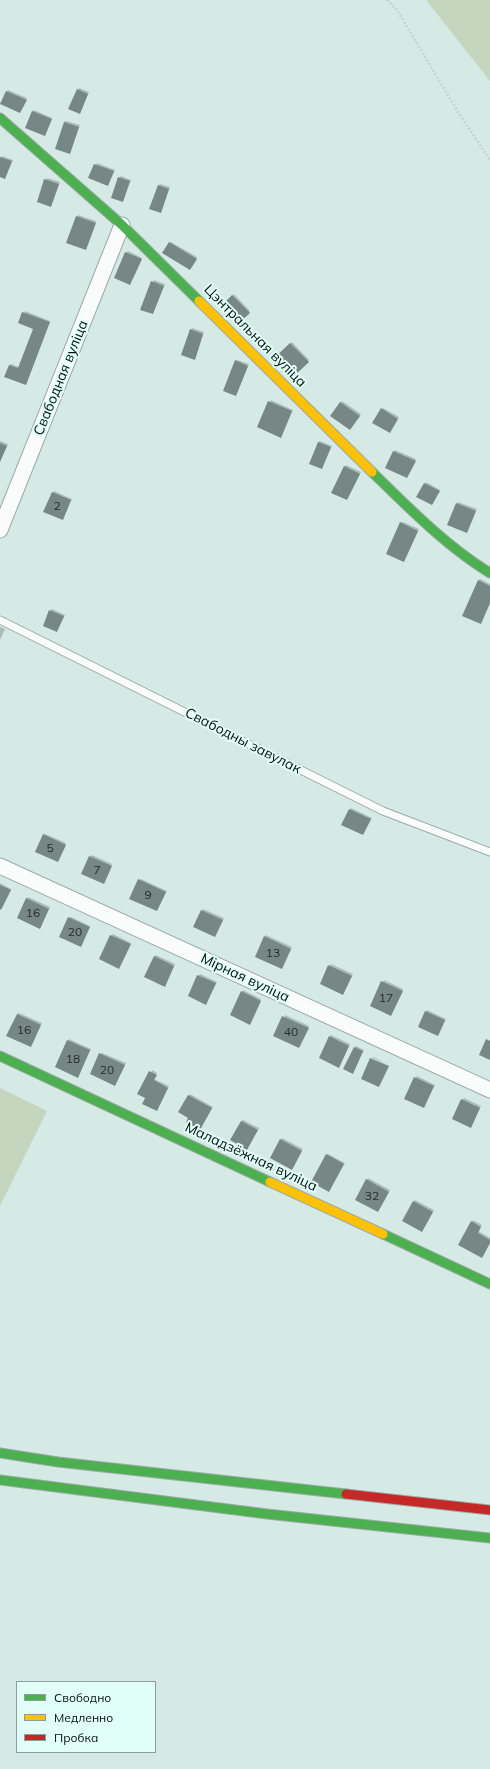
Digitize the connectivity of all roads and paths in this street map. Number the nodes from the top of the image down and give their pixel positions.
1 (387, 0) edge
2 (0, 118) edge
3 (490, 160) edge
4 (122, 225) junction
5 (0, 530) edge
6 (490, 573) edge
7 (0, 620) edge
8 (490, 852) edge
9 (0, 866) edge
10 (0, 1056) edge
11 (490, 1090) edge
12 (490, 1284) edge
13 (0, 1453) edge
14 (0, 1480) edge
15 (490, 1510) edge
16 (490, 1538) edge

1 - 3 path
2 - 4 main road, Цэнтральная вуліца
4 - 5 street, Свабодная вуліца
4 - 6 main road, Цэнтральная вуліца
7 - 8 lane, Свабодны завулак
9 - 11 street, Мірная вуліца
10 - 12 main road, Маладзёжная вуліца
13 - 15 main road
14 - 16 main road

